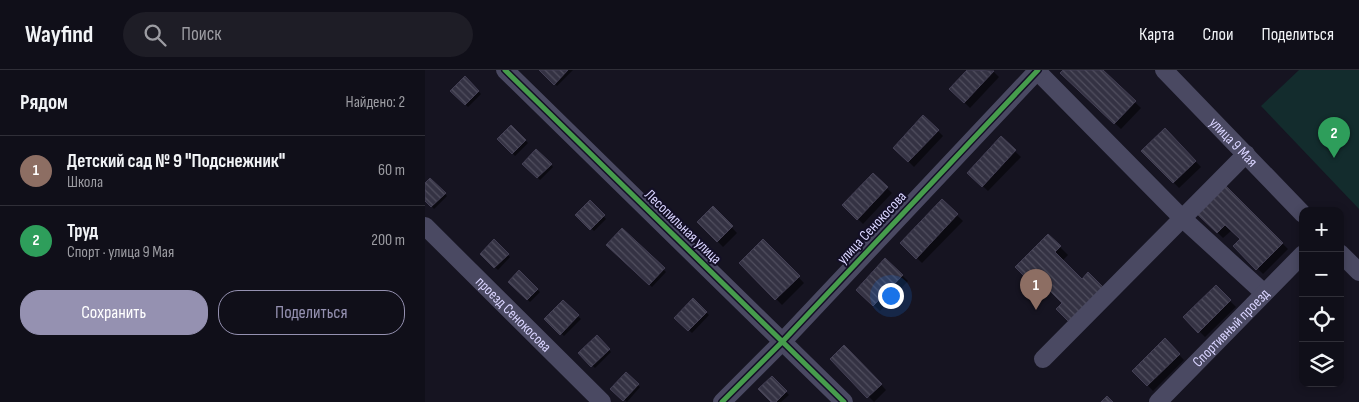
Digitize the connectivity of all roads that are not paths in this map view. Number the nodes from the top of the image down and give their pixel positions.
1 (505, 70) edge
2 (1038, 70) edge
3 (1164, 70) edge
4 (1246, 154) junction
5 (1299, 210) edge
6 (1181, 217) junction
7 (425, 226) edge
8 (1344, 257) edge
9 (1299, 258) edge
10 (1359, 272) edge
11 (1264, 293) junction
12 (783, 341) junction
13 (1043, 359) dead end
14 (602, 402) edge
15 (722, 402) edge
16 (844, 402) edge
17 (1158, 402) edge

1 - 12 street, Лесопильная улица
2 - 6 street
2 - 12 street, улица Сенокосова
3 - 4 street, улица 9 Мая
4 - 5 street, улица 9 Мая
4 - 6 street
6 - 11 street
6 - 13 street
7 - 14 street, проезд Сенокосова
8 - 10 street
9 - 11 street, Спортивный проезд
11 - 17 street, Спортивный проезд
12 - 15 street, улица Сенокосова
12 - 16 street, Лесопильная улица

